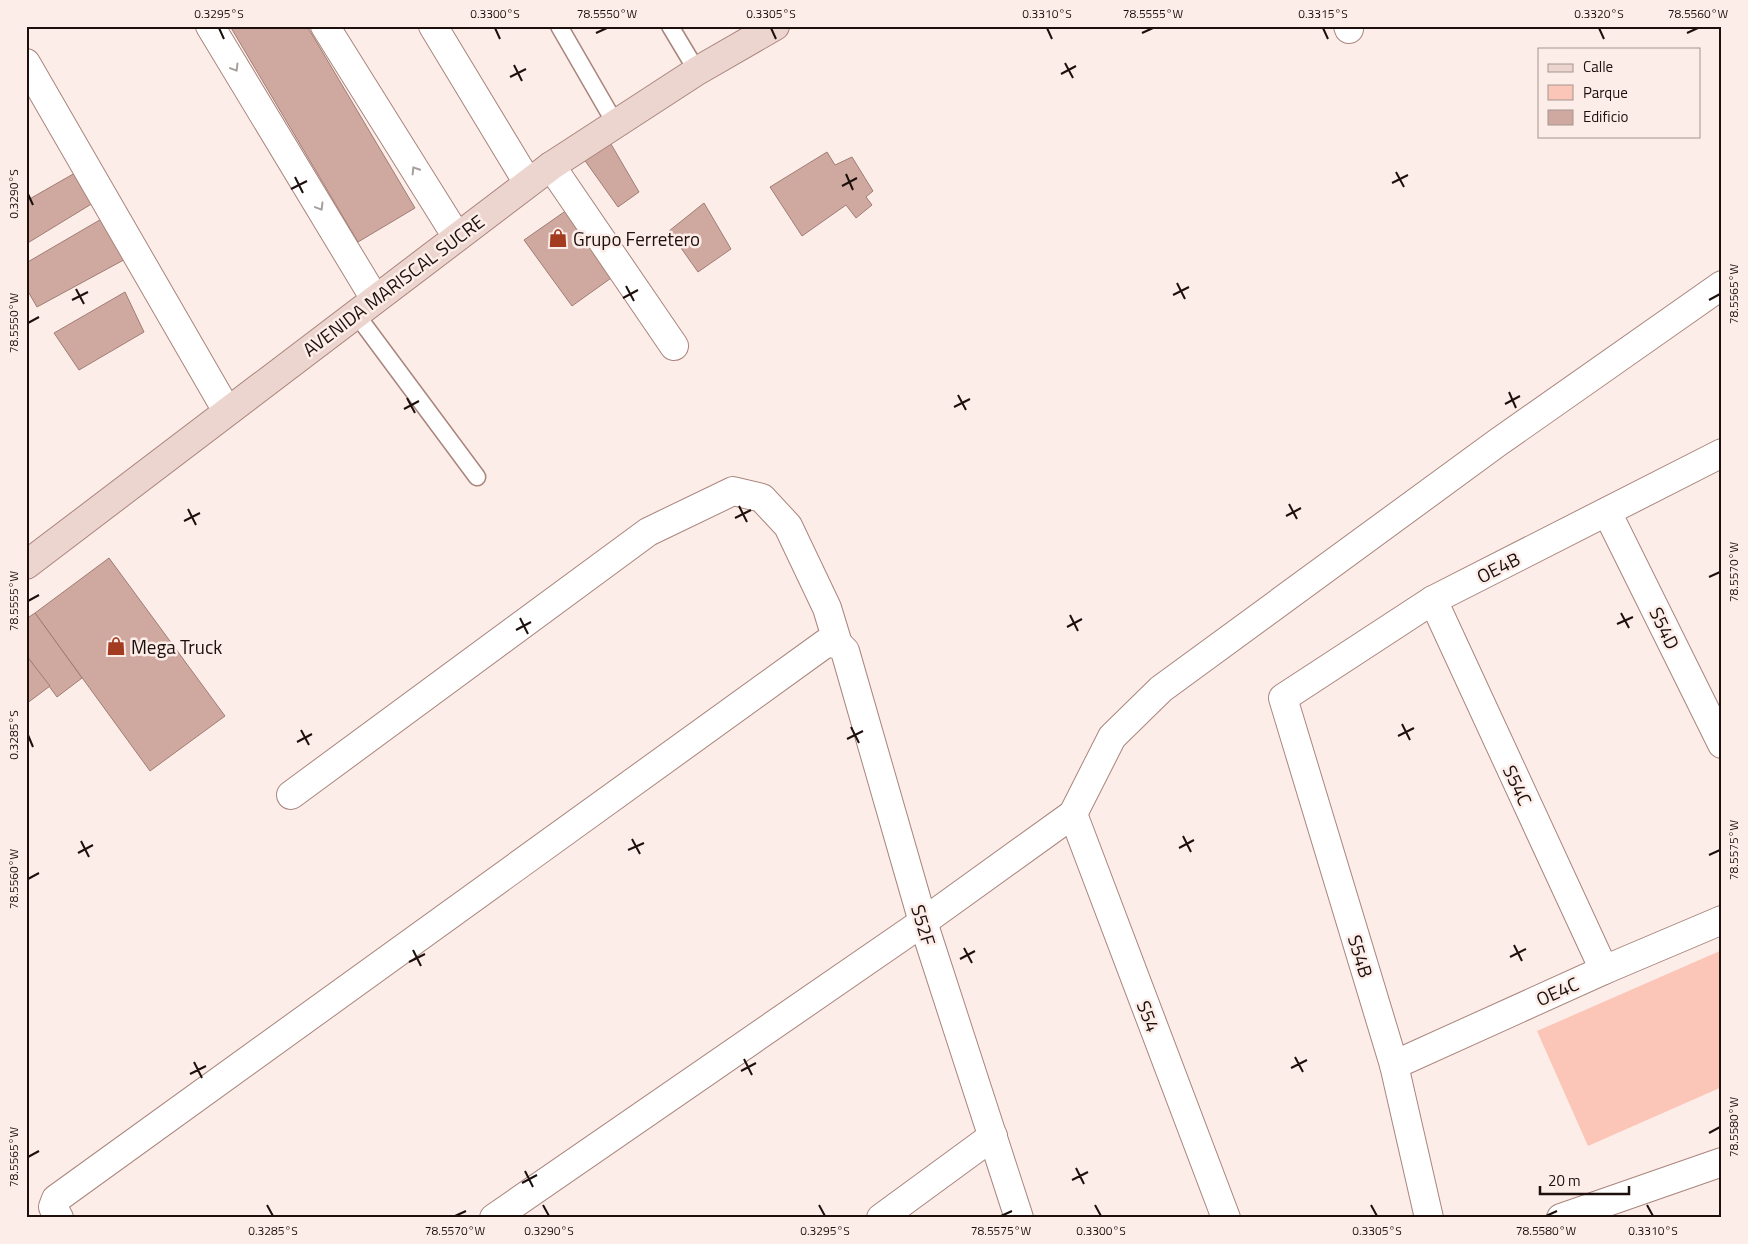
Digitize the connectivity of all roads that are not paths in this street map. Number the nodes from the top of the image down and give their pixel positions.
1 (210, 26) edge
2 (325, 26) edge
3 (433, 26) edge
4 (559, 26) edge
5 (670, 26) edge
6 (775, 26) edge
7 (26, 63) edge
8 (697, 71) junction
9 (615, 123) junction
10 (551, 166) junction
11 (528, 183) junction
12 (457, 237) junction
13 (1722, 285) edge
14 (366, 307) junction
15 (674, 346) dead end
16 (227, 411) junction
17 (1722, 453) edge
18 (478, 477) dead end
19 (1607, 512) junction
20 (26, 565) edge
21 (1433, 600) junction
22 (832, 643) junction
23 (1283, 698) joint
24 (1722, 744) edge
25 (291, 795) dead end
26 (1073, 814) junction
27 (1722, 920) edge
28 (922, 922) junction
29 (1604, 970) junction
30 (1394, 1065) junction
31 (993, 1136) junction
32 (1722, 1162) edge
33 (59, 1218) edge
34 (494, 1218) edge
35 (881, 1218) edge
36 (1020, 1218) edge
37 (1226, 1218) edge
38 (1428, 1218) edge
39 (1561, 1218) edge

1 -> 14 street
12 -> 2 street
3 - 11 street
4 - 9 lane
5 - 8 lane
6 - 8 main road, AVENIDA MARISCAL SUCRE
7 - 16 street
8 - 9 main road, AVENIDA MARISCAL SUCRE
9 - 10 main road, AVENIDA MARISCAL SUCRE
10 - 11 main road, AVENIDA MARISCAL SUCRE
10 - 15 street
11 - 12 main road, AVENIDA MARISCAL SUCRE
12 - 14 main road, AVENIDA MARISCAL SUCRE
13 - 26 street
14 - 16 main road, AVENIDA MARISCAL SUCRE
14 - 18 lane
16 - 20 main road, AVENIDA MARISCAL SUCRE
17 - 19 street, OE4B
19 - 21 street, OE4B
19 - 24 street, S54D
21 - 23 street, OE4B
21 - 29 street, S54C
22 - 25 street, S52F
22 - 28 street, S52F
22 - 33 street
23 - 30 street, S54B
26 - 28 street
26 - 37 street, S54
27 - 29 street, OE4C
28 - 31 street, S52F
28 - 34 street
29 - 30 street, OE4C
30 - 38 street, S54B
31 - 35 street
31 - 36 street, S52F
32 - 39 street

